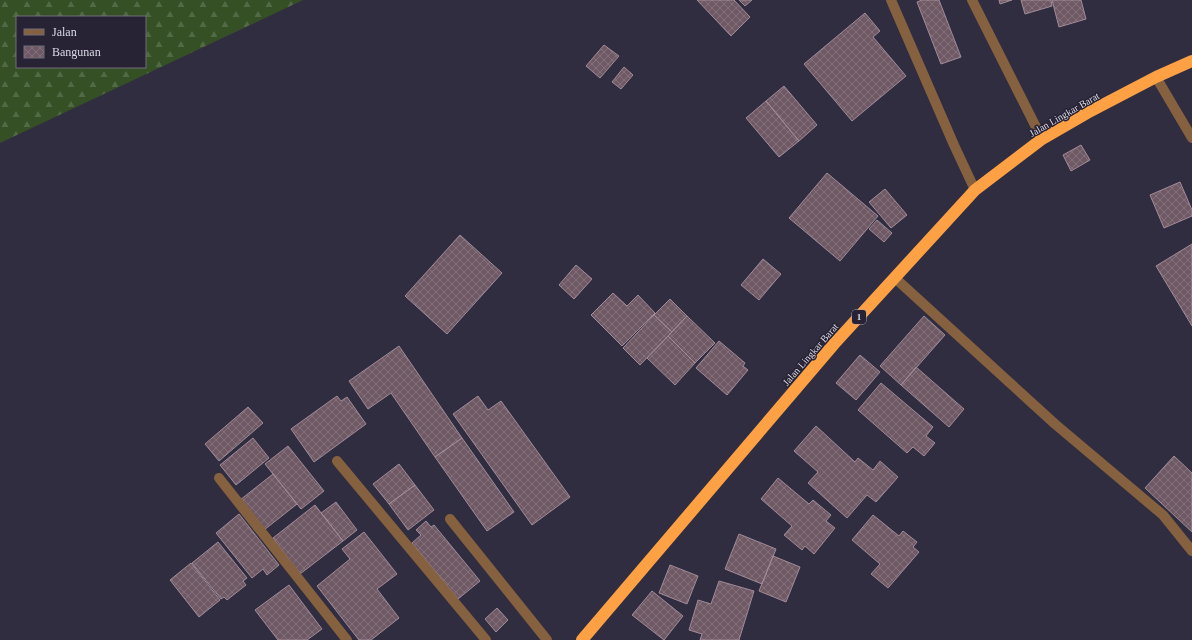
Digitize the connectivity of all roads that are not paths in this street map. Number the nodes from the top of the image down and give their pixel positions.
1 (891, 0) edge
2 (972, 0) edge
3 (1192, 61) edge
4 (1156, 77) junction
5 (1042, 138) junction
6 (1192, 138) edge
7 (975, 190) junction
8 (895, 278) junction
9 (337, 461) dead end
10 (219, 478) dead end
11 (450, 519) dead end
12 (1192, 551) edge
13 (347, 640) edge
14 (486, 640) edge
15 (546, 640) edge
16 (582, 640) edge

1 - 7 street
2 - 5 street
3 - 4 highway, Jalan Lingkar Barat / 1
4 - 5 highway, Jalan Lingkar Barat / 1
4 - 6 street
5 - 7 highway, Jalan Lingkar Barat / 1
7 - 8 highway, Jalan Lingkar Barat / 1
8 - 12 street
8 - 16 highway, Jalan Lingkar Barat / 1
9 - 14 street
10 - 13 street
11 - 15 street

